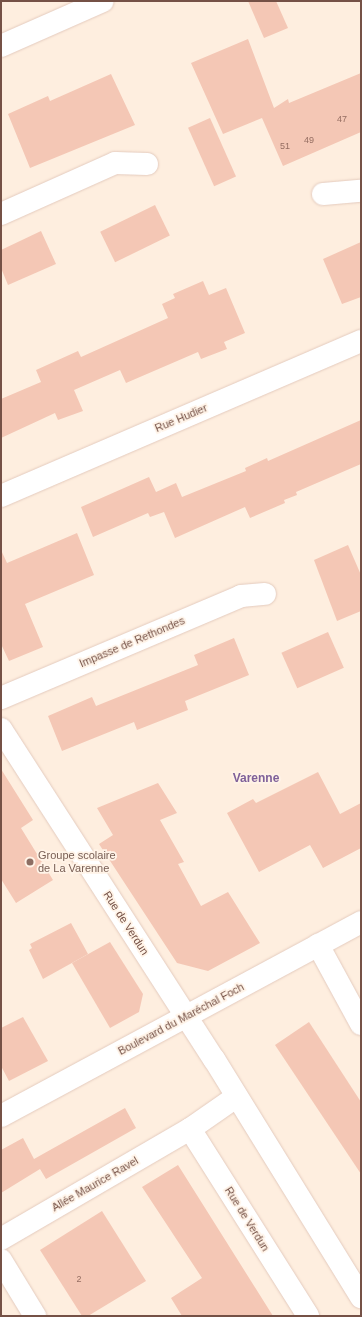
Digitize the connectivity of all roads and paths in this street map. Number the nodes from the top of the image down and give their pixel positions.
1 (103, 1) edge
2 (1, 46) edge
3 (146, 164) dead end
4 (361, 191) edge
5 (323, 194) dead end
6 (1, 214) edge
7 (361, 341) edge
8 (1, 496) edge
9 (266, 594) dead end
10 (1, 698) edge
11 (1, 729) edge
12 (361, 922) edge
13 (318, 945) junction
14 (187, 1017) junction
15 (361, 1024) edge
16 (236, 1097) junction
17 (1, 1116) edge
18 (190, 1129) junction
19 (1, 1239) edge
20 (1, 1260) edge
21 (361, 1297) edge
22 (35, 1316) edge
23 (308, 1316) edge

1 - 2 street
3 - 6 street
4 - 5 street
7 - 8 street, Rue Hudier
9 - 10 street, Impasse de Rethondes
11 - 14 street, Rue de Verdun
12 - 13 street, Boulevard du Maréchal Foch
13 - 14 street, Boulevard du Maréchal Foch
13 - 15 street
14 - 16 street, Rue de Verdun
14 - 17 street, Boulevard du Maréchal Foch
16 - 18 street
16 - 21 street, Rue de Verdun
18 - 19 street, Allée Maurice Ravel
18 - 23 street, Rue de Verdun
20 - 22 street

